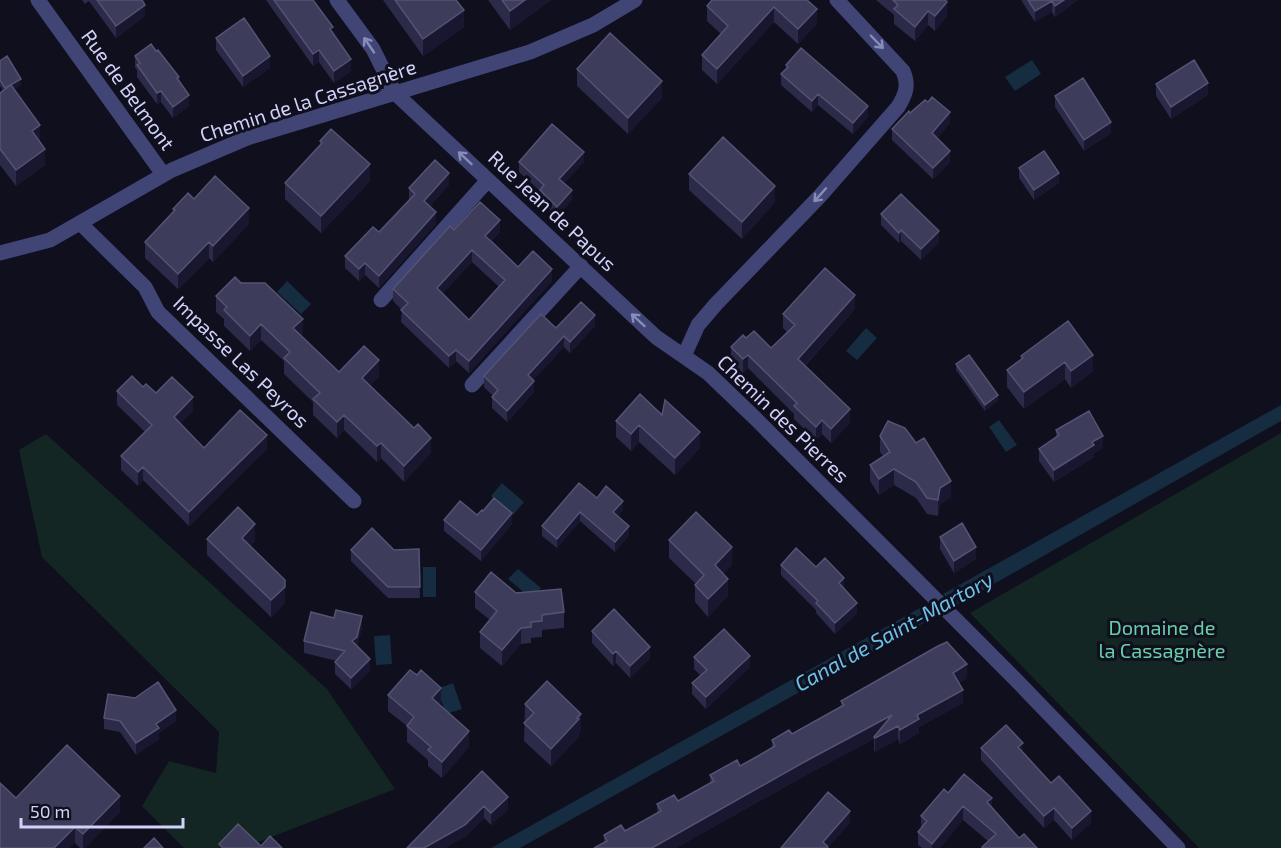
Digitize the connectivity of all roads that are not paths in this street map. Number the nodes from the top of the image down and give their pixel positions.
1 (39, 0) edge
2 (337, 0) edge
3 (635, 0) edge
4 (837, 0) edge
5 (395, 93) junction
6 (163, 174) junction
7 (488, 180) junction
8 (80, 223) junction
9 (0, 253) edge
10 (581, 266) junction
11 (381, 300) dead end
12 (684, 356) junction
13 (472, 385) dead end
14 (354, 501) dead end
15 (1178, 848) edge

1 - 6 street, Rue de Belmont
5 -> 2 street, Rue Jean de Papus
3 - 5 street, Chemin de la Cassagnère
4 -> 12 street
5 - 6 street, Chemin de la Cassagnère
7 -> 5 street, Rue Jean de Papus
6 - 8 street, Chemin de la Cassagnère
7 - 10 street, Rue Jean de Papus
7 - 11 street
8 - 9 street, Chemin de la Cassagnère
8 - 14 street, Impasse Las Peyros
12 -> 10 street, Rue Jean de Papus
10 - 13 street
12 - 15 street, Chemin des Pierres

